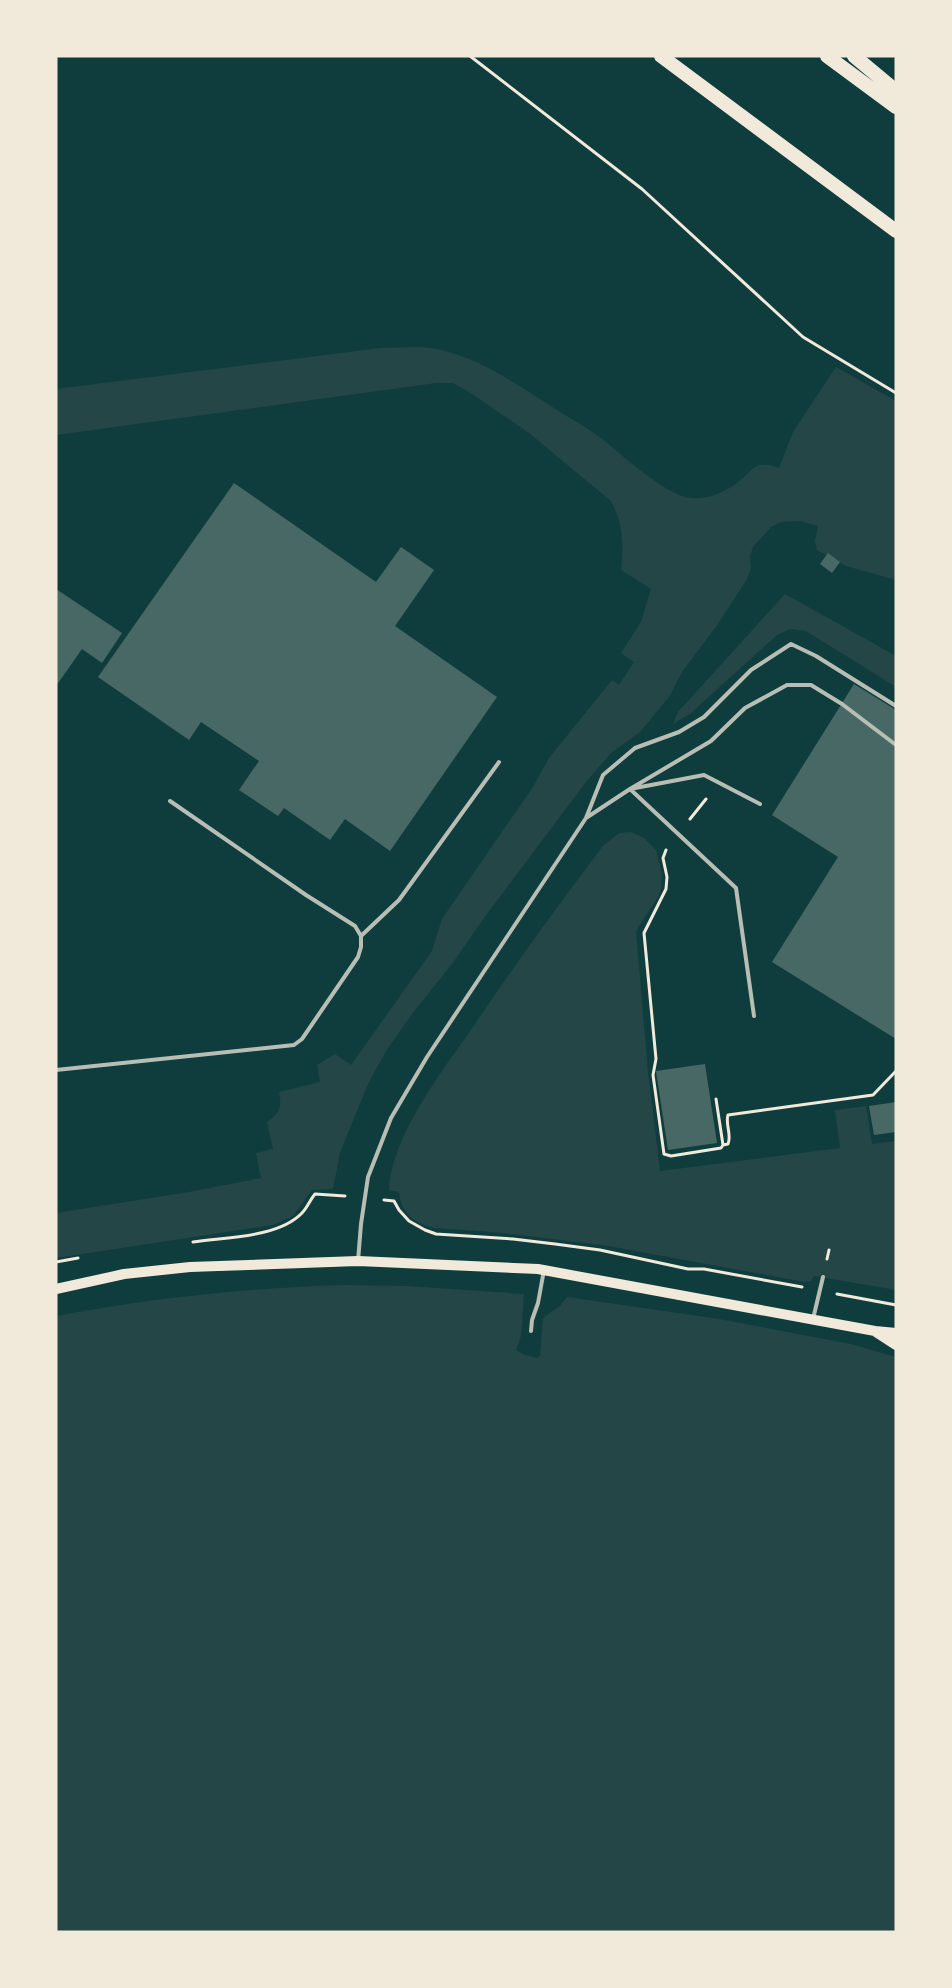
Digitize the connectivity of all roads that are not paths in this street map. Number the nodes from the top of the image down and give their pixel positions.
1 (661, 56) edge
2 (827, 56) edge
3 (854, 56) edge
4 (896, 91) edge
5 (896, 107) edge
6 (896, 231) edge
7 (896, 706) edge
8 (896, 745) edge
9 (499, 762) dead end
10 (630, 789) junction
11 (170, 801) dead end
12 (760, 804) dead end
13 (586, 818) junction
14 (362, 936) junction
15 (754, 1016) dead end
16 (56, 1070) edge
17 (358, 1261) junction
18 (544, 1270) junction
19 (823, 1277) dead end
20 (56, 1289) edge
21 (813, 1319) junction
22 (531, 1331) dead end
23 (875, 1331) junction
24 (896, 1333) edge
25 (896, 1346) edge

1 - 6 highway
2 - 5 highway
3 - 4 highway
7 - 13 lane
8 - 10 lane
9 - 14 lane
10 - 12 lane
10 - 13 lane
10 - 15 lane
11 - 14 lane
13 - 17 lane
14 - 16 lane
17 - 18 main road
17 - 20 main road
18 - 21 main road
18 - 22 lane
19 - 21 lane
21 - 23 main road
23 - 24 main road
23 - 25 main road

